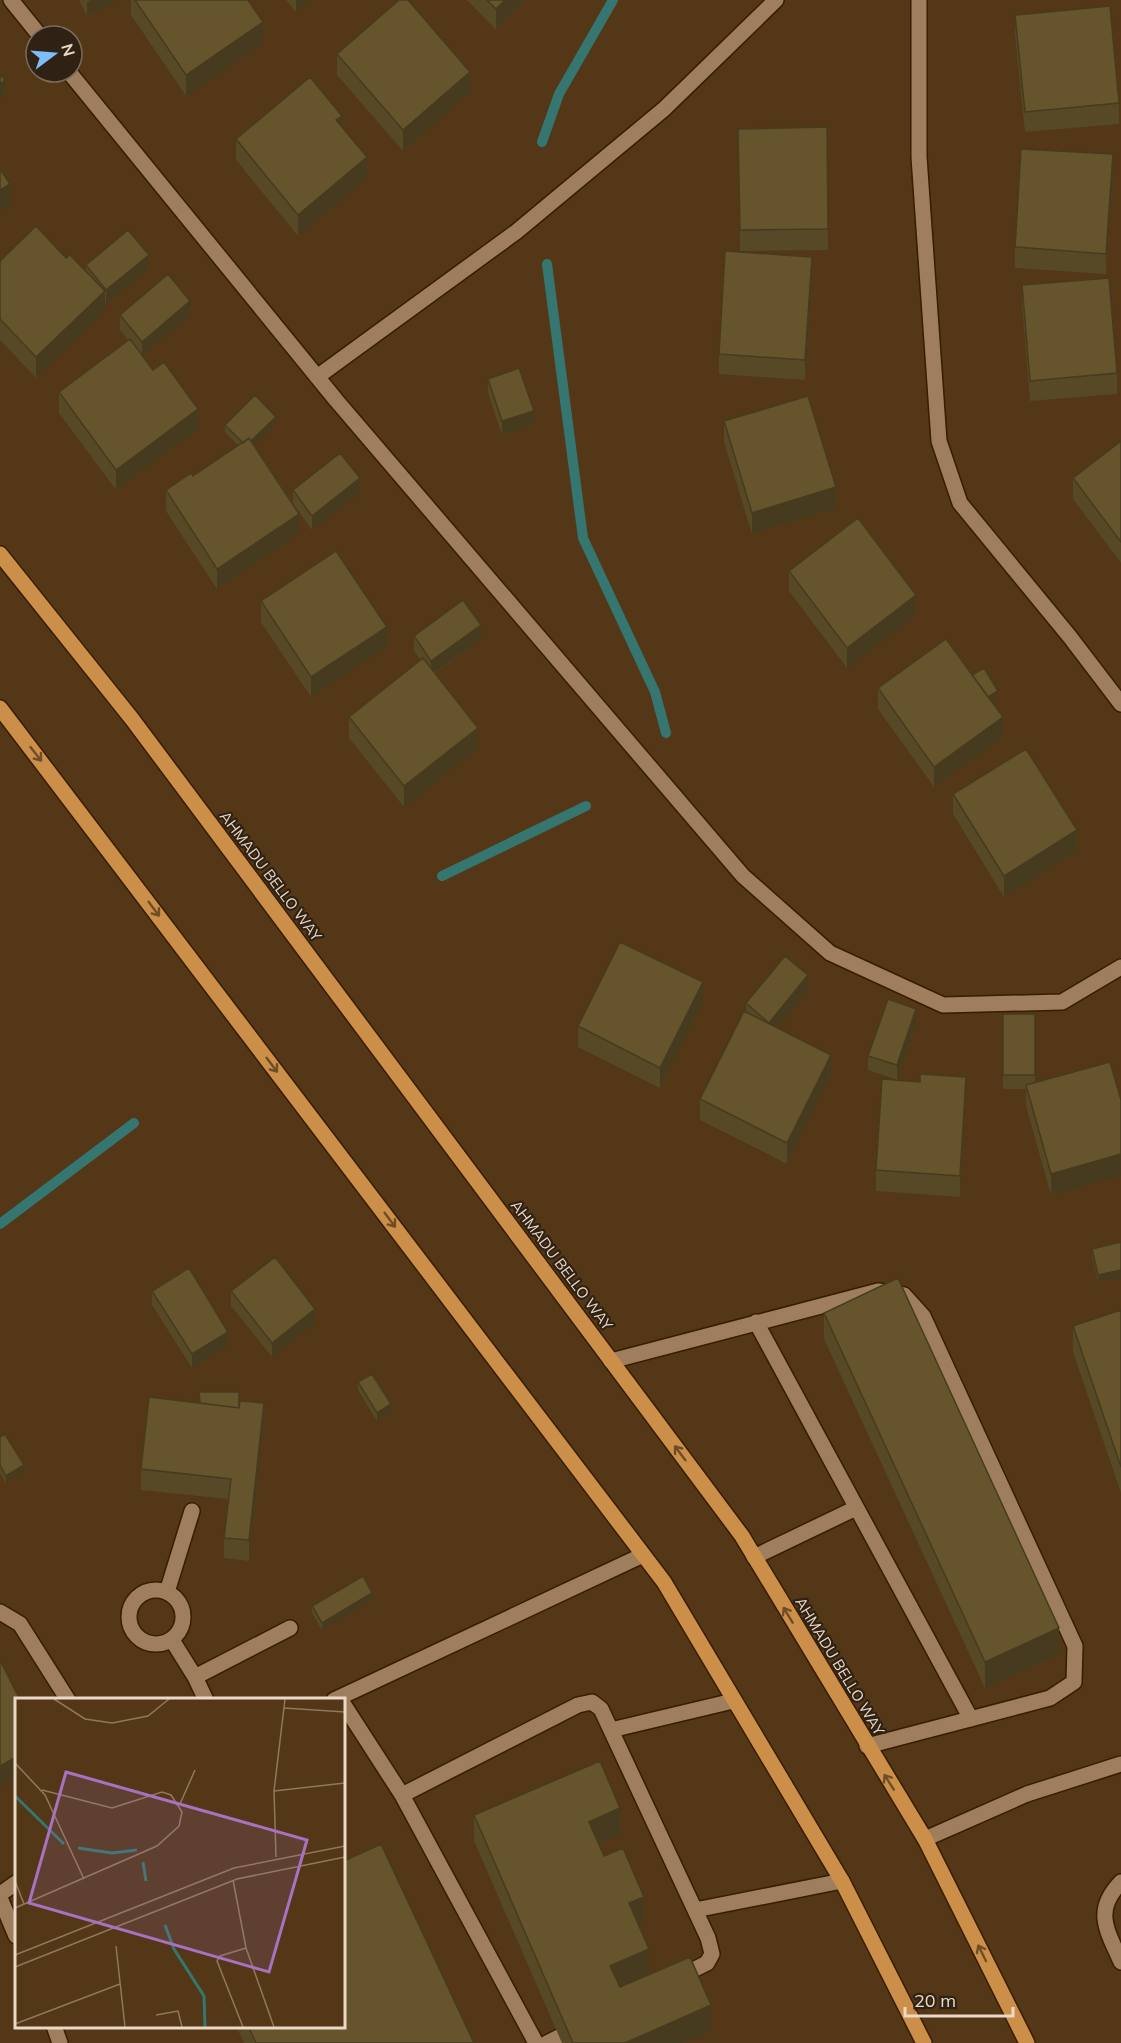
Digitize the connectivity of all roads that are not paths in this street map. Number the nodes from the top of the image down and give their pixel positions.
1 (10, 0) edge
2 (776, 0) edge
3 (919, 0) edge
4 (30, 24) edge
5 (79, 84) edge
6 (317, 377) junction
7 (0, 554) edge
8 (1121, 704) edge
9 (0, 708) edge
10 (1121, 967) edge
11 (756, 1323) junction
12 (611, 1361) junction
13 (856, 1508) junction
14 (192, 1511) dead end
15 (643, 1555) junction
16 (754, 1557) junction
17 (167, 1592) junction
18 (0, 1612) edge
19 (290, 1628) dead end
20 (171, 1640) junction
21 (195, 1677) junction
22 (67, 1698) edge
23 (205, 1698) edge
24 (343, 1698) edge
25 (733, 1701) junction
26 (345, 1709) edge
27 (971, 1719) junction
28 (611, 1730) junction
29 (867, 1746) junction
30 (1121, 1764) edge
31 (402, 1795) junction
32 (925, 1839) junction
33 (842, 1881) junction
34 (1121, 1882) edge
35 (15, 1885) edge
36 (0, 1896) edge
37 (695, 1910) junction
38 (15, 1934) edge
39 (1121, 1962) edge
40 (667, 1983) edge
41 (55, 2028) edge
42 (60, 2043) edge
43 (536, 2043) edge
44 (924, 2043) edge
45 (1027, 2043) edge

1 - 4 street
2 - 6 street
3 - 8 street
5 - 6 street
6 - 10 street
7 - 12 main road, AHMADU BELLO WAY
9 -> 15 main road
11 - 12 street
11 - 13 street
11 - 27 street
16 -> 12 main road, AHMADU BELLO WAY
13 - 16 street
13 - 27 street
14 - 17 street
15 - 24 street
15 - 25 main road
29 -> 16 main road, AHMADU BELLO WAY
17 - 20 street
17 - 20 street
18 - 22 street
19 - 21 street
20 - 21 street
21 - 23 street
25 - 28 street
25 - 33 main road
26 - 31 street
27 - 29 street
28 - 31 street
28 - 37 street
32 -> 29 main road, AHMADU BELLO WAY
30 - 32 street
31 - 43 street
45 -> 32 main road, AHMADU BELLO WAY
33 - 37 street
33 - 44 main road
34 - 39 street
35 - 36 street
36 - 38 street
37 - 40 street
41 - 42 street

